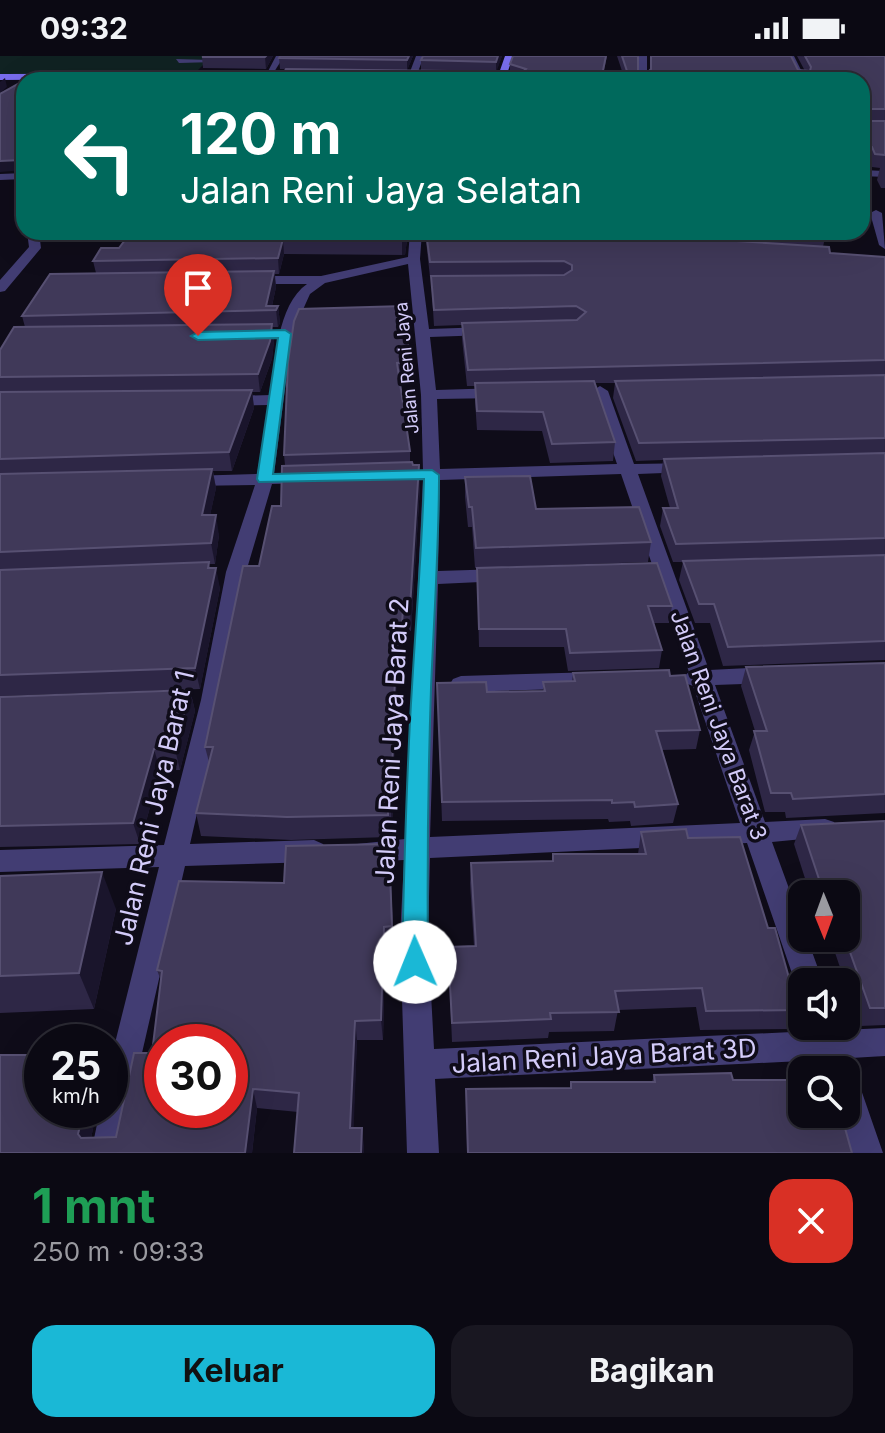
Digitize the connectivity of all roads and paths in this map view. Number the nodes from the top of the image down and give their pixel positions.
1 (500, 56) edge
2 (509, 56) edge
3 (181, 59) edge
4 (214, 59) edge
5 (16, 88) edge
6 (12, 91) edge
7 (876, 213) dead end
8 (34, 240) edge
9 (415, 240) edge
10 (885, 245) edge
11 (414, 259) junction
12 (321, 280) junction
13 (235, 281) edge
14 (0, 288) edge
15 (499, 331) edge
16 (424, 333) junction
17 (600, 391) edge
18 (522, 393) edge
19 (429, 395) junction
20 (278, 400) junction
21 (216, 401) edge
22 (702, 467) edge
23 (626, 468) junction
24 (401, 475) edge
25 (432, 475) junction
26 (325, 477) edge
27 (265, 479) junction
28 (171, 482) edge
29 (523, 575) edge
30 (430, 578) junction
31 (794, 674) edge
32 (703, 677) junction
33 (671, 678) edge
34 (625, 680) edge
35 (422, 686) junction
36 (212, 700) junction
37 (182, 701) edge
38 (842, 828) edge
39 (757, 832) junction
40 (416, 850) junction
41 (174, 854) junction
42 (0, 861) edge
43 (804, 968) edge
44 (127, 1024) edge
45 (885, 1042) edge
46 (832, 1047) edge
47 (419, 1065) junction
48 (110, 1128) edge
49 (859, 1128) edge
50 (107, 1153) edge
51 (423, 1153) edge
52 (867, 1153) edge

1 - 2 lane
3 - 4 lane
5 - 6 street
7 - 10 street
8 - 14 street
9 - 11 street, Jalan Reni Jaya
11 - 12 street
11 - 16 street, Jalan Reni Jaya
12 - 13 street
12 - 20 street
15 - 16 street
16 - 19 street, Jalan Reni Jaya
17 - 23 street, Jalan Reni Jaya Barat 3
18 - 19 street
19 - 25 street, Jalan Reni Jaya
20 - 21 street
20 - 27 street
22 - 23 street
23 - 25 street
23 - 32 street, Jalan Reni Jaya Barat 3
24 - 25 street
25 - 30 street, Jalan Reni Jaya Barat 2
26 - 27 street
27 - 28 street
27 - 36 street, Jalan Reni Jaya Barat 1
29 - 30 street
30 - 35 street, Jalan Reni Jaya Barat 2
31 - 32 street
32 - 33 street
32 - 39 street, Jalan Reni Jaya Barat 3
34 - 35 street
35 - 40 street, Jalan Reni Jaya Barat 2
36 - 37 street
36 - 41 street, Jalan Reni Jaya Barat 1
38 - 39 street
39 - 40 street
39 - 43 street, Jalan Reni Jaya Barat 3
40 - 41 street
40 - 47 street, Jalan Reni Jaya Barat 2
41 - 42 street
41 - 44 street, Jalan Reni Jaya Barat 1
45 - 46 street, Jalan Reni Jaya Barat 3D
46 - 47 street, Jalan Reni Jaya Barat 3D
47 - 51 street, Jalan Reni Jaya Barat 2
48 - 50 street, Jalan Reni Jaya Barat 1
49 - 52 street

